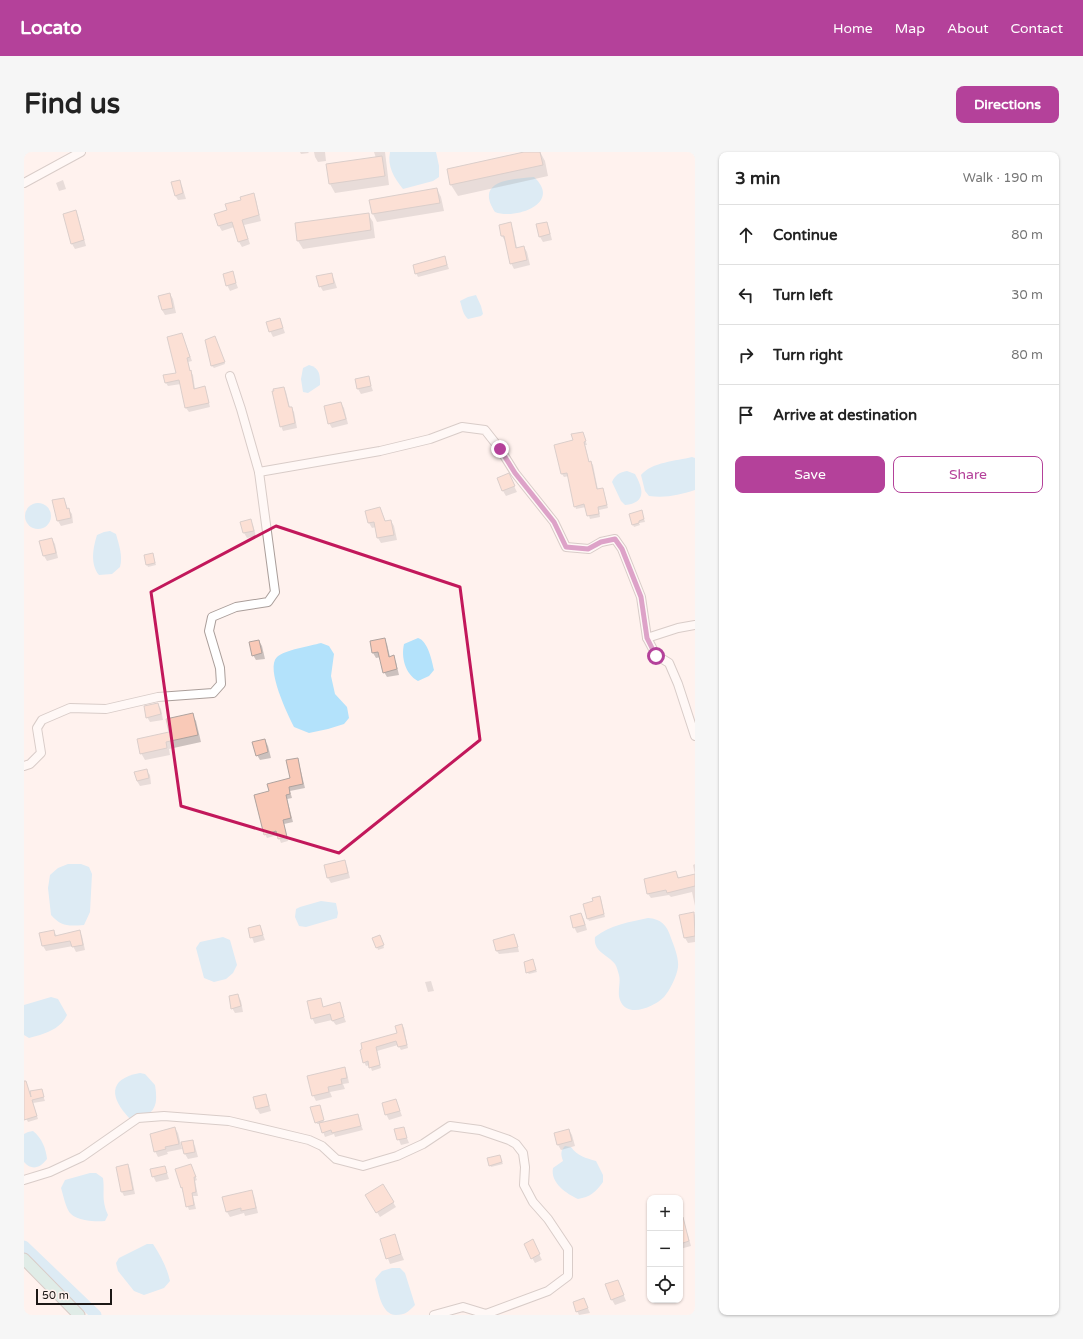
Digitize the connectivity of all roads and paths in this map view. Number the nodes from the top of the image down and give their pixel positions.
1 (80, 152) edge
2 (24, 183) edge
3 (230, 376) dead end
4 (259, 472) junction
5 (695, 625) edge
6 (647, 638) junction
7 (695, 736) edge
8 (24, 766) edge
9 (24, 1180) edge
10 (24, 1259) edge
11 (79, 1315) edge
12 (434, 1315) edge

1 - 2 street
3 - 4 street
4 - 6 street
4 - 8 street
5 - 6 street
6 - 7 street
9 - 12 street
10 - 11 street

